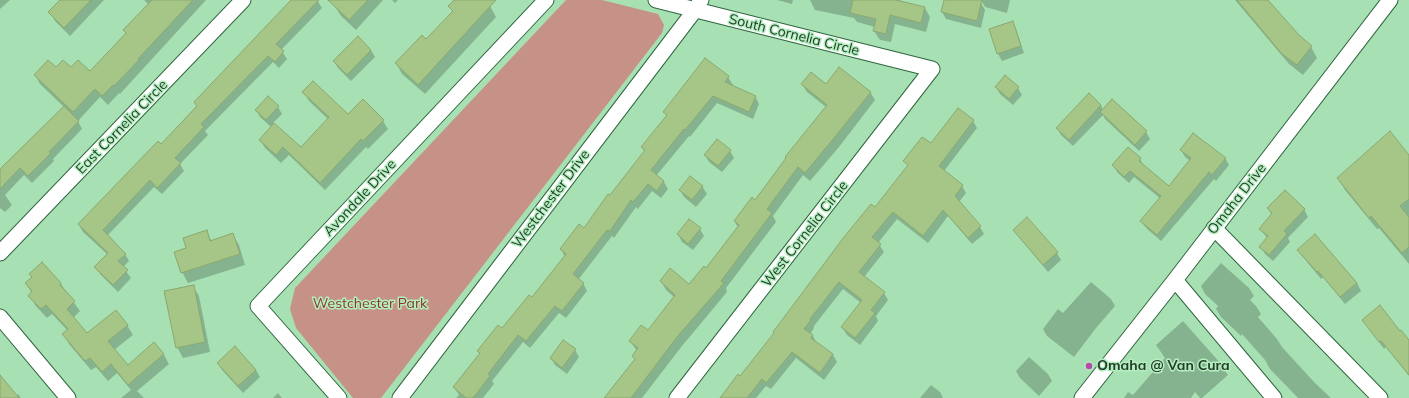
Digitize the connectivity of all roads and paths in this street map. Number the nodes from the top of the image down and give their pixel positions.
1 (243, 0) edge
2 (546, 0) edge
3 (656, 0) edge
4 (1390, 0) edge
5 (698, 5) edge
6 (932, 69) joint
7 (1214, 228) junction
8 (0, 253) edge
9 (1175, 280) junction
10 (0, 317) edge
11 (68, 398) edge
12 (339, 398) edge
13 (400, 398) edge
14 (677, 398) edge
15 (1082, 398) edge
16 (1274, 398) edge
17 (1380, 398) edge

1 - 8 street, East Cornelia Circle
2 - 12 street, Avondale Drive
3 - 5 street, South Cornelia Circle
4 - 7 street, Omaha Drive
5 - 6 street, South Cornelia Circle
5 - 13 street, Westchester Drive
6 - 14 street, West Cornelia Circle
7 - 9 street, Omaha Drive
7 - 17 street
9 - 15 street, Omaha Drive
9 - 16 street
10 - 11 street

